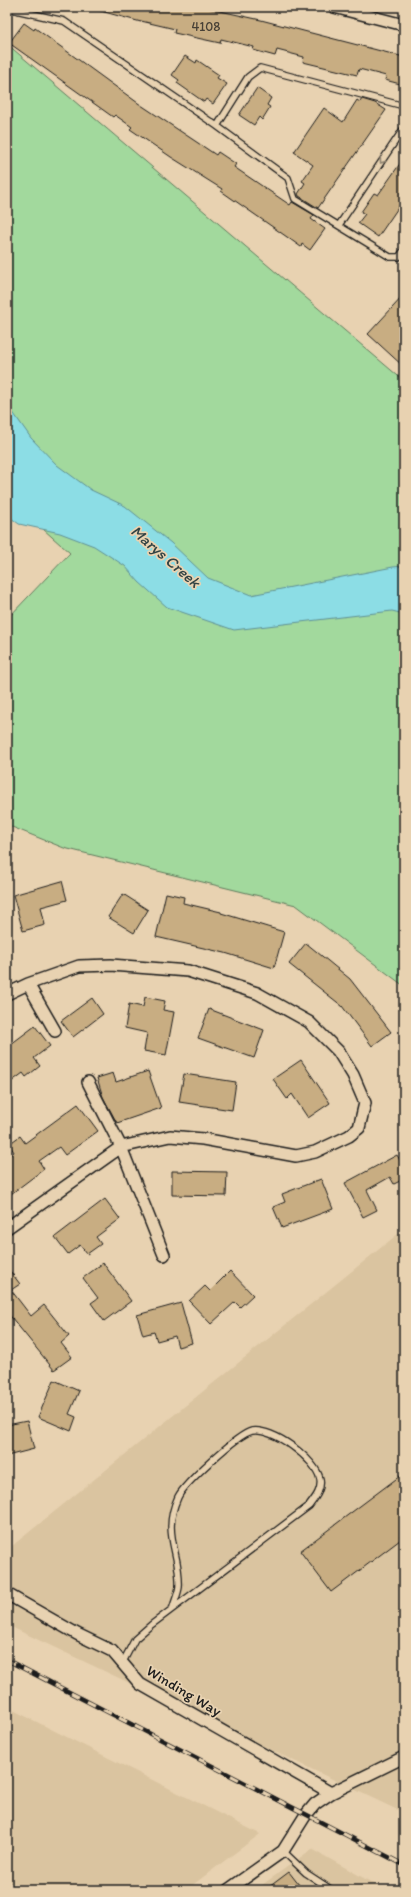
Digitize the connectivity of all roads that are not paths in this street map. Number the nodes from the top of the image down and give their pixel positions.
1 (334, 7) edge
2 (7, 8) edge
3 (404, 25) edge
4 (404, 106) edge
5 (217, 126) junction
6 (404, 128) edge
7 (339, 224) junction
8 (404, 250) edge
9 (28, 984) junction
10 (7, 994) edge
11 (55, 1031) dead end
12 (88, 1082) dead end
13 (121, 1147) junction
14 (7, 1228) edge
15 (164, 1254) dead end
16 (7, 1594) edge
17 (173, 1607) junction
18 (123, 1662) junction
19 (404, 1757) edge
20 (331, 1794) junction
21 (283, 1851) junction
22 (228, 1890) edge
23 (332, 1890) edge

1 - 3 street
2 - 5 lane
4 - 5 lane
5 - 7 lane
6 -> 7 lane
7 - 8 lane
9 - 10 street
9 - 11 street
9 - 13 street
12 - 13 street
13 - 14 street
13 - 15 street
16 - 18 street, Winding Way
17 - 17 lane
17 - 18 lane
18 - 20 street, Winding Way
19 - 20 street
20 - 21 street
21 - 22 street
21 - 23 lane

